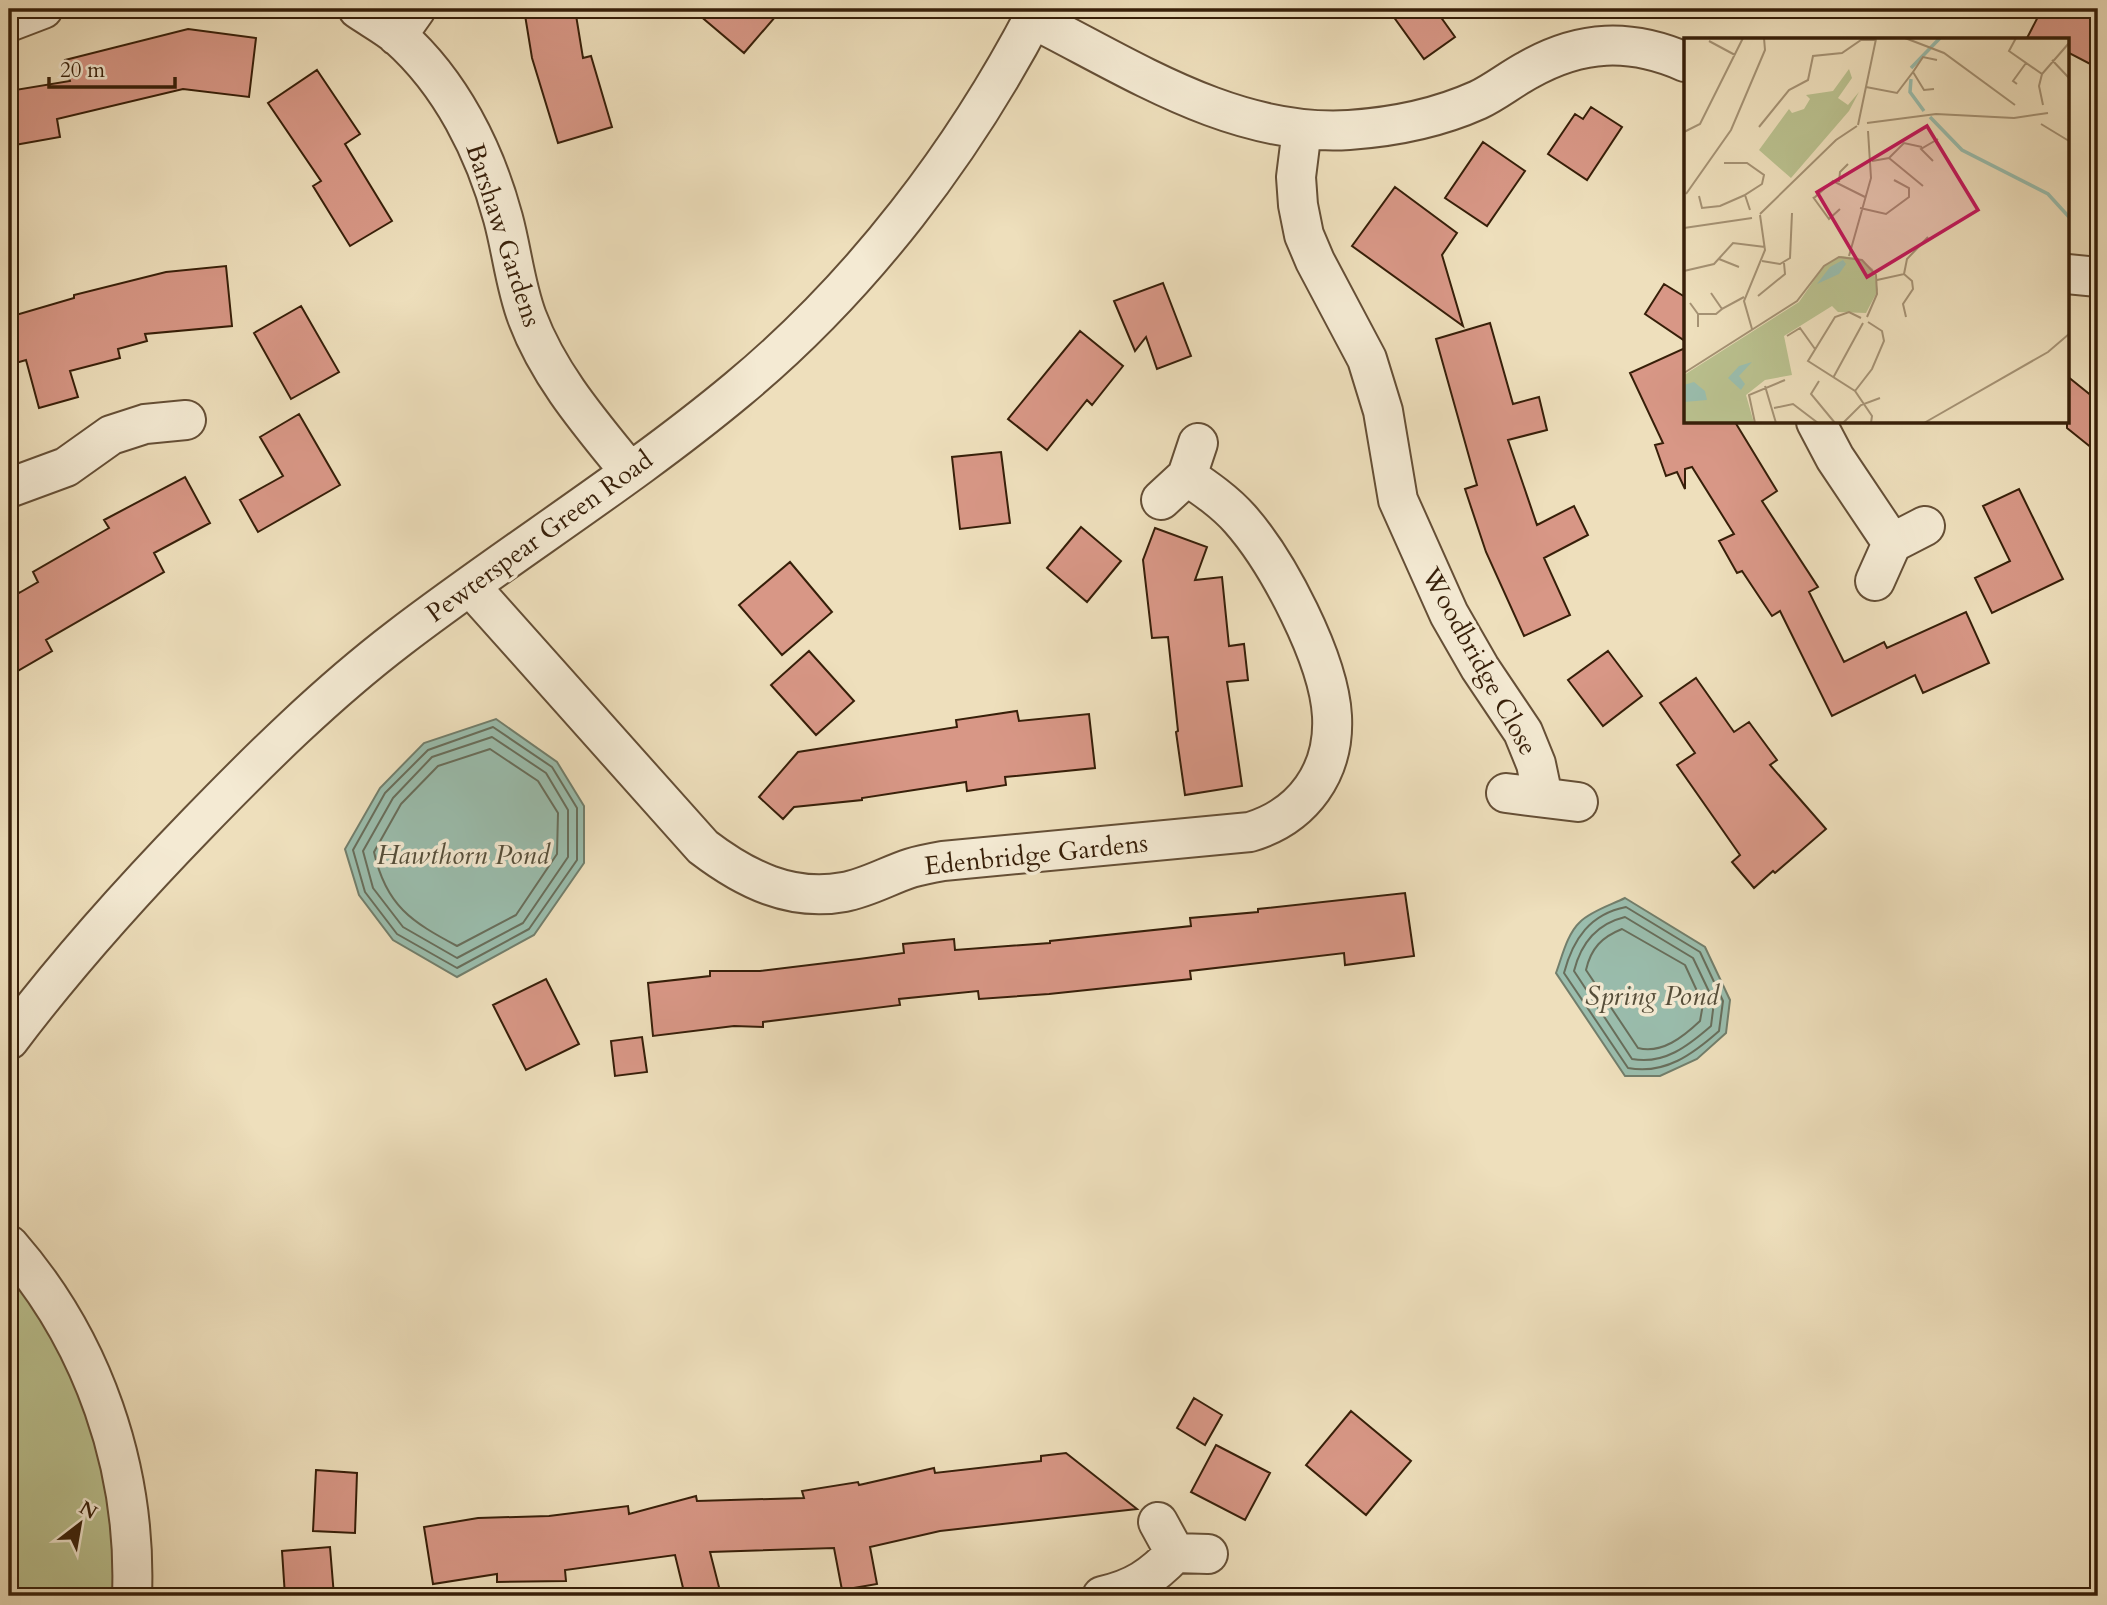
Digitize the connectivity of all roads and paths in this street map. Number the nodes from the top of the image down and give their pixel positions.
1 (43, 9) edge
2 (358, 9) edge
3 (1035, 14) edge
4 (9, 22) edge
5 (406, 22) edge
6 (1684, 62) edge
7 (1302, 129) junction
8 (2068, 274) edge
9 (2098, 277) edge
10 (190, 422) dead end
11 (1817, 424) edge
12 (630, 472) junction
13 (1182, 473) dead end
14 (9, 488) edge
15 (1875, 581) dead end
16 (470, 586) junction
17 (1542, 797) dead end
18 (9, 1040) edge
19 (9, 1245) edge
20 (1180, 1543) dead end
21 (132, 1596) edge
22 (1102, 1596) edge

1 - 4 street
2 - 5 street, Barshaw Gardens
3 - 7 street
3 - 12 street, Pewterspear Green Road
5 - 12 street, Barshaw Gardens
6 - 7 street
7 - 17 street, Woodbridge Close
8 - 9 street
10 - 14 street
11 - 15 street
12 - 16 street, Pewterspear Green Road
13 - 16 street, Edenbridge Gardens
16 - 18 street, Pewterspear Green Road
19 - 21 street
20 - 22 street

